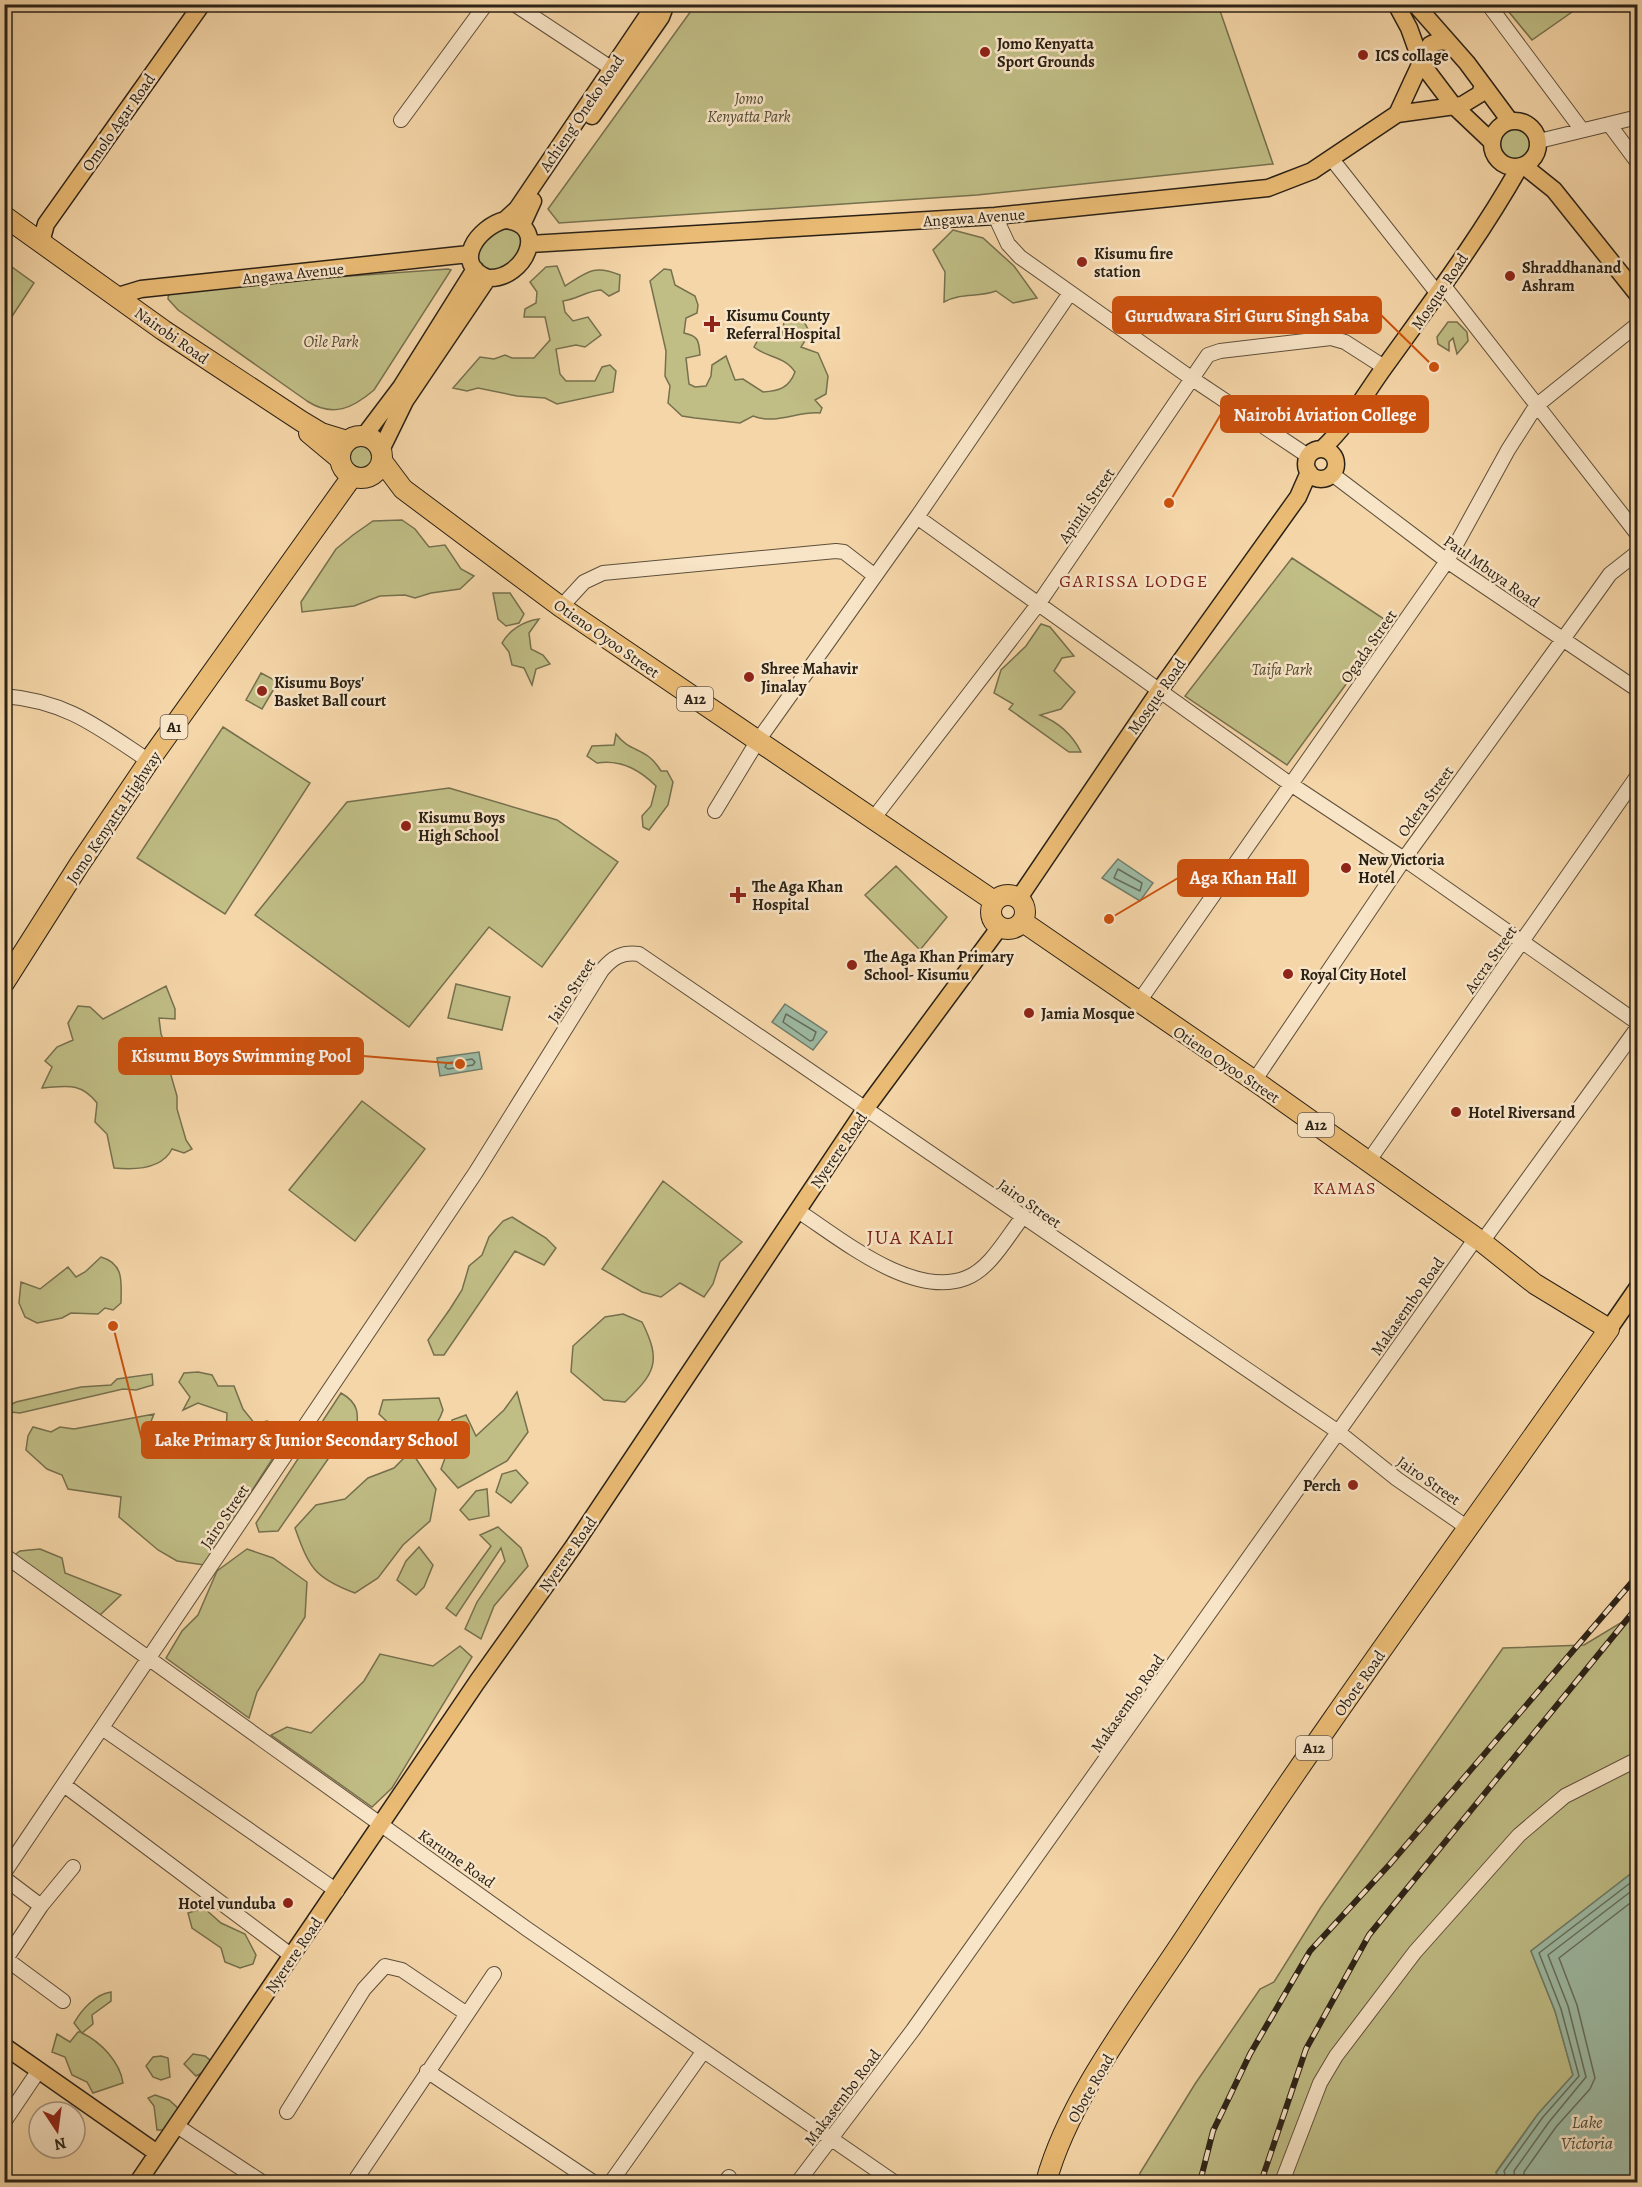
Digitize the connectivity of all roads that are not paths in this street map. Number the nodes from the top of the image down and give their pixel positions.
1 (202, 4) edge
2 (486, 4) edge
3 (514, 4) edge
4 (657, 4) edge
5 (666, 4) edge
6 (1396, 4) edge
7 (1414, 4) edge
8 (1488, 4) edge
9 (1634, 4) edge
10 (1638, 10) edge
11 (1449, 42) junction
12 (1422, 64) junction
13 (617, 72) junction
14 (1483, 85) junction
15 (1453, 105) junction
16 (1397, 114) junction
17 (1638, 117) edge
18 (401, 120) dead end
19 (1510, 121) junction
20 (1609, 124) junction
21 (1582, 130) junction
22 (1537, 140) junction
23 (1491, 141) junction
24 (1330, 158) junction
25 (1638, 163) edge
26 (1517, 167) junction
27 (1554, 190) junction
28 (4, 216) edge
29 (995, 216) junction
30 (505, 220) junction
31 (4, 221) edge
32 (522, 225) junction
33 (41, 242) junction
34 (530, 244) junction
35 (477, 267) junction
36 (1441, 290) junction
37 (1070, 293) junction
38 (1638, 295) edge
39 (118, 296) junction
40 (1638, 324) edge
41 (1384, 368) junction
42 (1191, 378) junction
43 (1536, 406) junction
44 (349, 457) junction
45 (378, 462) junction
46 (1321, 465) junction
47 (917, 517) junction
48 (1638, 534) edge
49 (1638, 552) edge
50 (1447, 561) junction
51 (875, 576) junction
52 (1039, 603) junction
53 (561, 607) junction
54 (1564, 640) junction
55 (1638, 690) edge
56 (1159, 691) junction
57 (4, 696) edge
58 (757, 742) junction
59 (144, 758) junction
60 (1638, 774) edge
61 (1292, 785) junction
62 (715, 811) dead end
63 (873, 819) junction
64 (1404, 859) junction
65 (1019, 898) junction
66 (994, 901) junction
67 (1023, 922) junction
68 (999, 928) junction
69 (1523, 942) junction
70 (4, 963) edge
71 (4, 983) edge
72 (1138, 1003) junction
73 (1638, 1023) edge
74 (1638, 1027) edge
75 (1254, 1081) junction
76 (866, 1108) junction
77 (1368, 1162) junction
78 (798, 1211) junction
79 (1022, 1218) junction
80 (1479, 1240) junction
81 (1638, 1287) edge
82 (1609, 1329) junction
83 (1337, 1431) junction
84 (1468, 1528) junction
85 (4, 1555) edge
86 (150, 1657) junction
87 (102, 1728) junction
88 (1638, 1759) edge
89 (64, 1785) junction
90 (381, 1825) junction
91 (73, 1867) dead end
92 (4, 1873) edge
93 (4, 1878) edge
94 (337, 1891) junction
95 (41, 1906) junction
96 (292, 1956) junction
97 (494, 1974) dead end
98 (63, 2001) dead end
99 (467, 2014) junction
100 (4, 2046) edge
101 (703, 2052) junction
102 (39, 2070) junction
103 (427, 2071) junction
104 (287, 2112) dead end
105 (4, 2122) edge
106 (177, 2126) junction
107 (832, 2139) junction
108 (157, 2153) junction
109 (356, 2179) dead end
110 (138, 2182) edge
111 (262, 2182) edge
112 (593, 2182) edge
113 (610, 2182) edge
114 (798, 2182) edge
115 (894, 2182) edge
116 (1046, 2182) edge
117 (1281, 2182) edge

1 - 33 main road, Omolo Agar Road
2 - 18 street
3 - 13 street
4 - 13 main road, Achieng' Oneko Road
5 - 13 main road, Achieng' Oneko Road
6 - 12 main road
7 - 11 main road
8 - 21 street
9 - 10 street
11 - 12 main road
11 - 14 main road
12 - 15 main road
12 - 16 main road
13 - 30 main road, Achieng' Oneko Road
13 - 32 main road, Achieng' Oneko Road
14 - 15 main road, Angawa Avenue
14 - 19 main road
15 - 16 main road, Angawa Avenue
15 - 23 main road
16 - 24 main road, Angawa Avenue
17 - 20 street
19 - 22 main road
19 - 23 main road
20 - 21 street
20 - 25 street
21 - 22 street
22 - 26 main road
22 - 27 main road
23 - 26 main road
24 - 29 main road, Angawa Avenue
24 - 36 street
26 - 27 main road
26 - 36 main road, Mosque Road
27 - 38 main road
28 - 33 highway, Nairobi Road
29 - 34 main road, Angawa Avenue
29 - 37 street, Paul Mbuya Road
30 - 32 main road
30 - 35 main road
31 - 44 highway, Nairobi Road
32 - 34 main road
33 - 39 highway, Nairobi Road
34 - 35 main road
35 - 39 main road, Angawa Avenue
35 - 44 main road
35 - 45 main road
36 - 41 main road, Mosque Road
36 - 43 street
37 - 42 street, Paul Mbuya Road
37 - 47 street
39 - 44 highway, Nairobi Road
40 - 43 street, Ogada Street
41 - 42 street, Apindi Street
41 - 46 main road, Mosque Road
42 - 46 street, Paul Mbuya Road
42 - 52 street, Apindi Street
43 - 48 street
43 - 50 street, Ogada Street
44 - 45 highway
44 - 45 highway
44 - 59 highway, Jomo Kenyatta Highway / A1
45 - 53 highway, Otieno Oyoo Street / A12
46 - 50 street, Paul Mbuya Road
46 - 56 main road, Mosque Road
47 - 51 street
47 - 52 street
49 - 54 street, Odera Street
50 - 54 street, Paul Mbuya Road
50 - 61 street, Ogada Street
51 - 53 street
51 - 58 street
52 - 56 street
52 - 63 street, Apindi Street
53 - 58 highway, Otieno Oyoo Street / A12
54 - 55 street, Paul Mbuya Road
54 - 64 street, Odera Street
56 - 61 street
56 - 65 main road, Mosque Road
57 - 59 street
58 - 62 street
58 - 63 highway, Otieno Oyoo Street / A12
59 - 70 highway, Jomo Kenyatta Highway / A1
59 - 71 highway, Jomo Kenyatta Highway / A1
60 - 69 street, Accra Street
61 - 64 street
61 - 72 street, Ogada Street
63 - 66 highway, Otieno Oyoo Street / A12
64 - 69 street
64 - 75 street, Odera Street
65 - 66 highway
65 - 67 highway
66 - 68 highway
67 - 68 highway
67 - 72 highway, Otieno Oyoo Street / A12
68 - 76 main road, Nyerere Road
69 - 73 street
69 - 77 street, Accra Street
72 - 75 highway, Otieno Oyoo Street / A12
74 - 80 street, Makasembo Road
75 - 77 highway, Otieno Oyoo Street / A12
76 - 78 main road, Nyerere Road
76 - 79 street, Jairo Street
76 - 86 street, Jairo Street
77 - 80 highway, Otieno Oyoo Street / A12
78 - 79 street
78 - 90 main road, Nyerere Road
79 - 83 street, Jairo Street
80 - 82 highway, Otieno Oyoo Street / A12
80 - 83 street, Makasembo Road
81 - 82 main road, Obote Road / A12
82 - 84 highway, Obote Road / A12
83 - 84 street, Jairo Street
83 - 107 street, Makasembo Road
84 - 116 highway, Obote Road / A12
85 - 86 street, Karume Road
86 - 87 street, Jairo Street
86 - 90 street, Karume Road
87 - 89 street, Jairo Street
87 - 94 street
88 - 117 street
89 - 92 street, Jairo Street
89 - 96 street
90 - 94 main road, Nyerere Road
90 - 101 street, Karume Road
91 - 95 street
93 - 95 street
94 - 96 main road, Nyerere Road
95 - 98 street
96 - 106 main road, Nyerere Road
97 - 99 street
99 - 103 street
99 - 104 street
100 - 102 main road
101 - 107 street, Karume Road
101 - 113 street
102 - 105 street
102 - 108 main road
103 - 109 street
103 - 112 street
106 - 108 main road, Nyerere Road
106 - 111 street
107 - 114 street, Makasembo Road
107 - 115 street, Karume Road
108 - 110 main road, Nyerere Road

